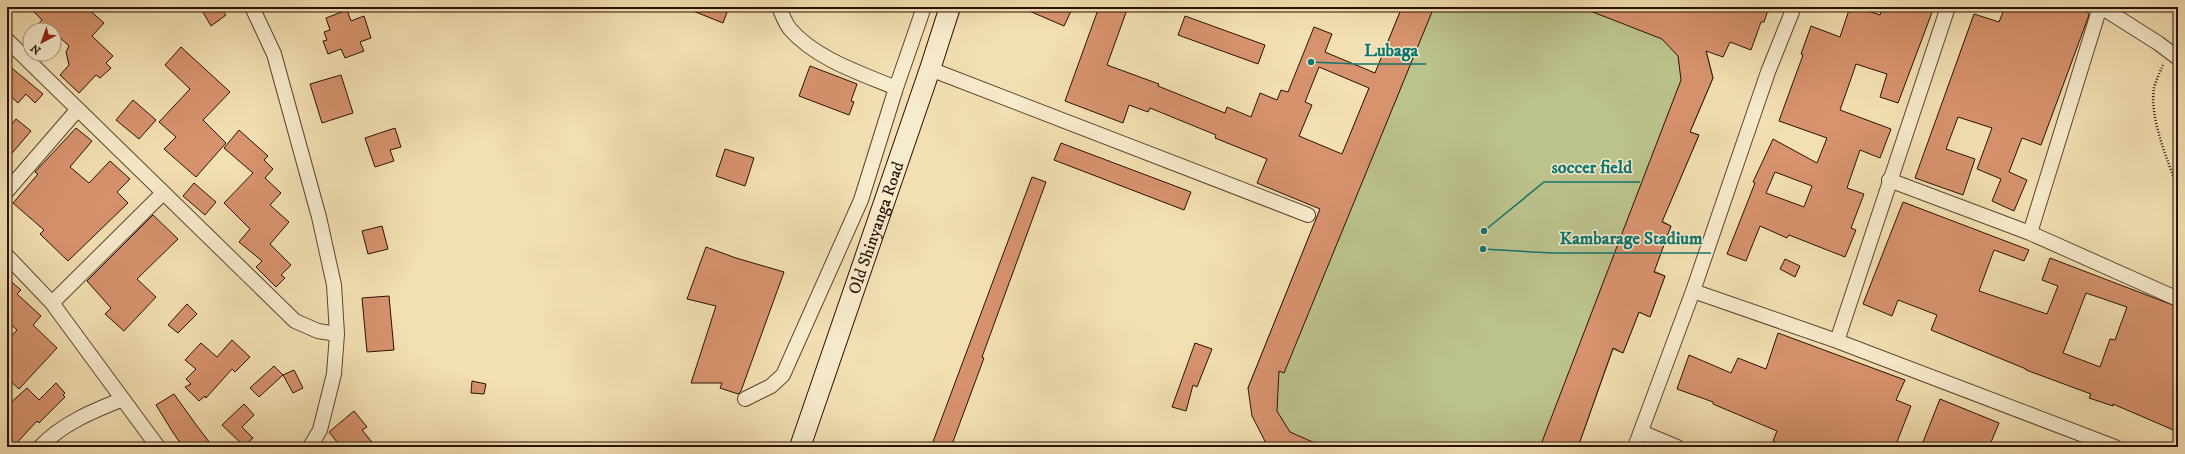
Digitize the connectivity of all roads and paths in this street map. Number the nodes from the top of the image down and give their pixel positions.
1 (252, 7) edge
2 (779, 7) edge
3 (924, 7) edge
4 (950, 7) edge
5 (1794, 7) edge
6 (1948, 7) edge
7 (2101, 7) edge
8 (7, 40) edge
9 (2173, 55) edge
10 (930, 69) junction
11 (896, 88) junction
12 (78, 109) junction
13 (1889, 180) junction
14 (2178, 189) edge
15 (7, 191) edge
16 (164, 193) junction
17 (1308, 215) dead end
18 (2030, 234) junction
19 (7, 256) edge
20 (1693, 291) junction
21 (2178, 299) edge
22 (52, 303) junction
23 (337, 334) junction
24 (1837, 341) junction
25 (123, 399) junction
26 (745, 399) dead end
27 (1641, 432) junction
28 (2110, 446) edge
29 (40, 447) edge
30 (158, 447) edge
31 (310, 447) edge
32 (800, 447) edge
33 (1635, 447) edge
34 (1677, 447) edge

1 - 23 street
2 - 11 street
3 - 11 street
4 - 10 main road, Old Shinyanga Road
5 - 20 street
6 - 13 street
7 - 9 street
7 - 18 street
8 - 12 street
9 - 14 path
10 - 17 street
10 - 32 main road, Old Shinyanga Road
11 - 26 street
12 - 15 street
12 - 16 street
13 - 18 street
13 - 24 street
16 - 22 street
16 - 23 street
18 - 21 street
19 - 22 street
20 - 24 street
20 - 27 street
22 - 25 street
23 - 31 street
24 - 28 street
25 - 29 street
25 - 30 street
27 - 33 street
27 - 34 street

